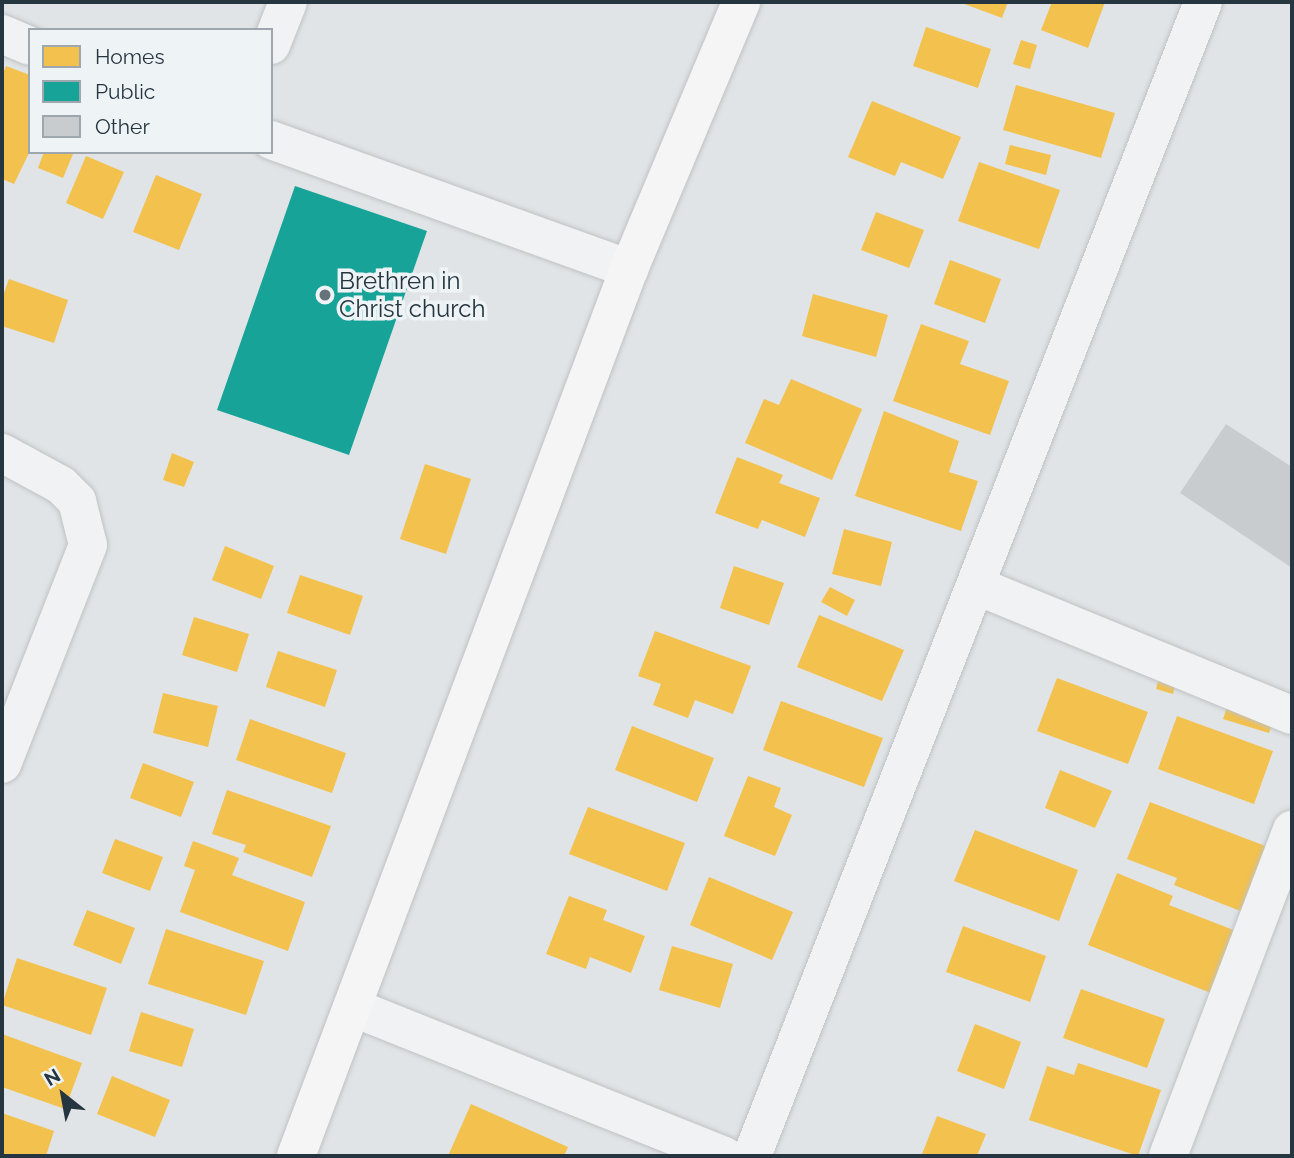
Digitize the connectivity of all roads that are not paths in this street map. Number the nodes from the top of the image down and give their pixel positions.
1 (288, 2) edge
2 (741, 2) edge
3 (1203, 2) edge
4 (2, 34) edge
5 (273, 40) edge
6 (28, 45) edge
7 (273, 141) edge
8 (629, 269) junction
9 (2, 453) edge
10 (977, 586) junction
11 (1292, 715) edge
12 (2, 764) edge
13 (1292, 830) edge
14 (352, 1007) junction
15 (296, 1156) edge
16 (724, 1156) edge
17 (752, 1156) edge
18 (1168, 1156) edge

1 - 5 street
2 - 8 street
3 - 10 street
4 - 6 street
7 - 8 street
8 - 14 street
9 - 12 street
10 - 11 street
10 - 17 street
13 - 18 street
14 - 15 street
14 - 16 street

